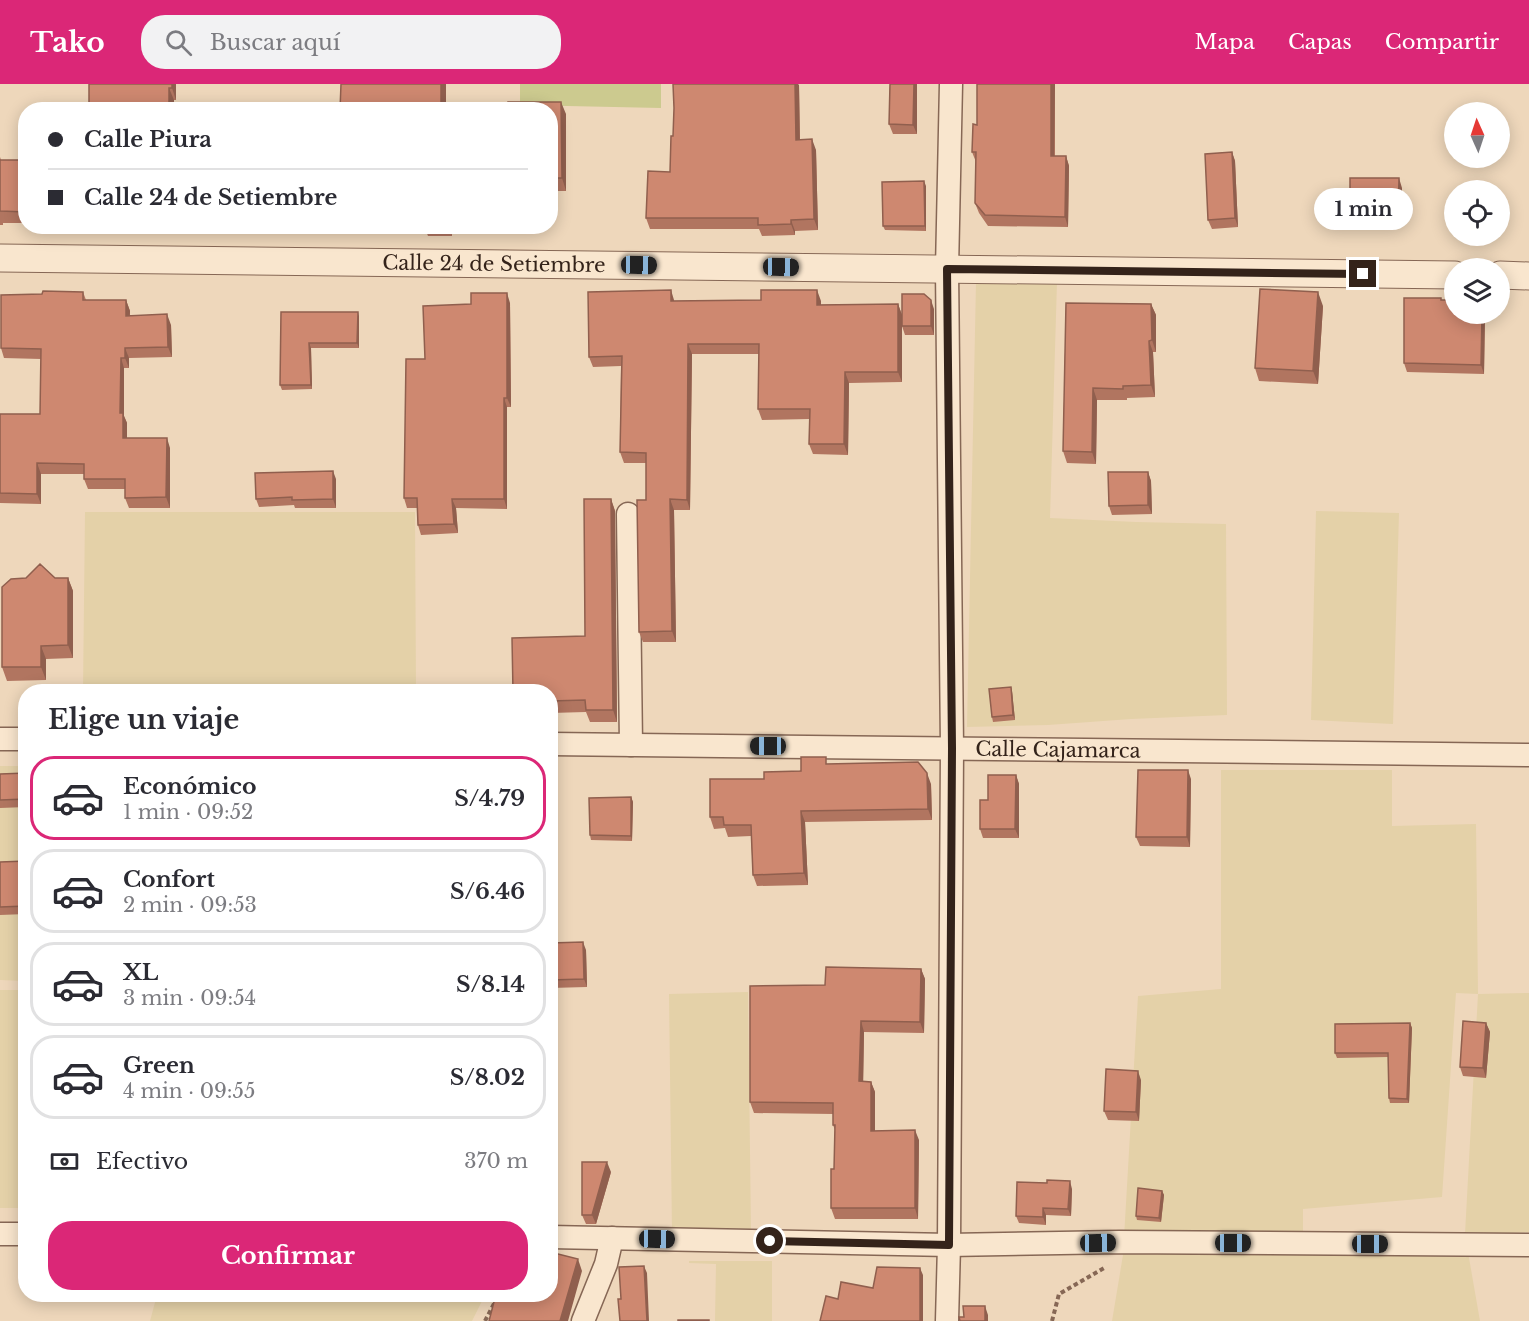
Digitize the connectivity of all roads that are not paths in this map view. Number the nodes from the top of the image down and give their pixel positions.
1 (951, 84) edge
2 (0, 258) edge
3 (947, 269) junction
4 (1444, 275) edge
5 (1510, 275) edge
6 (1529, 276) edge
7 (628, 514) dead end
8 (0, 739) edge
9 (18, 739) edge
10 (558, 744) edge
11 (631, 745) junction
12 (952, 748) junction
13 (1529, 755) edge
14 (0, 1234) edge
15 (18, 1234) edge
16 (558, 1237) edge
17 (612, 1238) junction
18 (949, 1245) junction
19 (1529, 1245) edge
20 (583, 1321) edge
21 (948, 1321) edge

1 - 3 street
2 - 3 street, Calle 24 de Setiembre
3 - 4 street, Calle 24 de Setiembre
3 - 12 street
5 - 6 street
7 - 11 street
8 - 9 street
10 - 11 street, Calle Cajamarca
11 - 12 street, Calle Cajamarca
12 - 13 street, Calle Cajamarca
12 - 18 street
14 - 15 street
16 - 17 street
17 - 18 street
17 - 20 street
18 - 19 street
18 - 21 street

